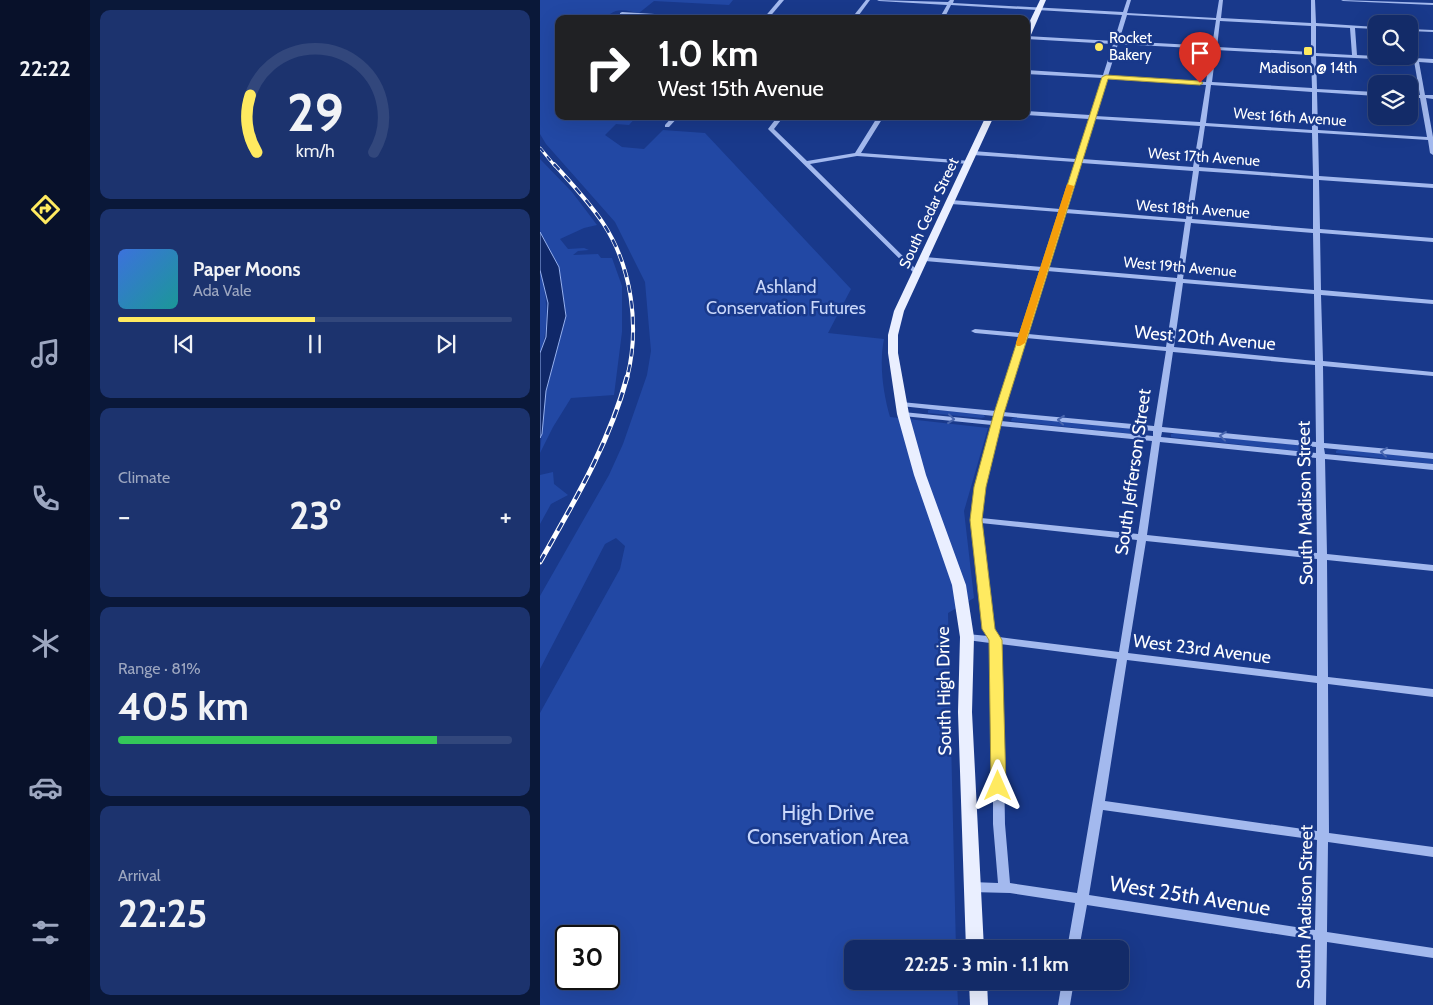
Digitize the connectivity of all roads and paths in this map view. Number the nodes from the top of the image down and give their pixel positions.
1 (782, 0) edge
2 (868, 0) edge
3 (879, 0) edge
4 (1043, 0) edge
5 (1129, 0) edge
6 (1221, 0) edge
7 (1313, 0) edge
8 (1343, 0) edge
9 (951, 2) edge
10 (1433, 4) edge
11 (1039, 9) junction
12 (622, 13) dead end
13 (1125, 14) junction
14 (655, 15) edge
15 (769, 15) edge
16 (856, 15) edge
17 (943, 15) edge
18 (1219, 19) junction
19 (1314, 24) junction
20 (1352, 26) junction
21 (1368, 27) edge
22 (1030, 28) edge
23 (1418, 30) edge
24 (1433, 31) edge
25 (1030, 37) edge
26 (1115, 42) junction
27 (1214, 48) junction
28 (1315, 54) junction
29 (1355, 56) junction
30 (1368, 57) edge
31 (1418, 60) edge
32 (1433, 60) edge
33 (1417, 65) edge
34 (1030, 72) edge
35 (1106, 77) junction
36 (1208, 84) junction
37 (1314, 90) junction
38 (1368, 93) edge
39 (1418, 97) edge
40 (1423, 97) junction
41 (1433, 97) edge
42 (1030, 113) edge
43 (1093, 117) junction
44 (672, 120) edge
45 (778, 120) edge
46 (878, 120) edge
47 (988, 120) edge
48 (1204, 124) junction
49 (667, 126) dead end
50 (1315, 132) junction
51 (1432, 139) edge
52 (1433, 153) edge
53 (857, 154) junction
54 (971, 158) junction
55 (1078, 161) junction
56 (805, 163) junction
57 (1197, 169) junction
58 (1316, 177) junction
59 (1433, 186) edge
60 (951, 202) junction
61 (1062, 212) junction
62 (1189, 221) junction
63 (1316, 231) junction
64 (1433, 240) edge
65 (925, 259) junction
66 (1045, 270) junction
67 (918, 274) junction
68 (1180, 280) junction
69 (1317, 292) junction
70 (1433, 302) edge
71 (896, 323) joint
72 (975, 331) dead end
73 (1023, 336) junction
74 (1169, 351) junction
75 (1320, 364) junction
76 (1433, 374) edge
77 (902, 409) junction
78 (997, 418) junction
79 (1158, 429) junction
80 (1156, 440) junction
81 (1320, 445) junction
82 (1320, 456) junction
83 (1433, 456) edge
84 (1433, 468) edge
85 (976, 520) junction
86 (1142, 537) junction
87 (1322, 556) junction
88 (1433, 568) edge
89 (967, 637) junction
90 (995, 640) junction
91 (1123, 655) junction
92 (1322, 680) junction
93 (1433, 693) edge
94 (1099, 805) junction
95 (1323, 836) junction
96 (1433, 852) edge
97 (971, 886) junction
98 (1004, 887) junction
99 (1081, 899) junction
100 (1321, 936) junction
101 (974, 940) edge
102 (1074, 940) edge
103 (1433, 953) edge
104 (978, 990) edge
105 (1066, 990) edge
106 (979, 1005) edge
107 (1064, 1005) edge
108 (1320, 1005) edge

1 - 15 street
2 - 16 street
3 - 9 street
4 - 11 main road
5 - 13 street
6 - 18 street, South Jefferson Street
7 - 19 street, South Madison Street
8 - 10 street
9 - 11 street
9 - 17 street
11 - 13 street
11 - 22 main road
12 - 14 street
13 - 18 street
13 - 26 street
18 - 19 street
18 - 27 street, South Jefferson Street
19 - 20 street
19 - 28 street, South Madison Street
20 - 21 street
20 - 29 street
23 - 24 street
25 - 26 street
26 - 27 street
26 - 35 street
27 - 28 street
27 - 36 street, South Jefferson Street
28 - 29 street
28 - 37 street, South Madison Street
29 - 30 street
31 - 32 street
33 - 40 street
34 - 35 street
35 - 36 street
35 - 43 street
36 - 37 street
36 - 48 street, South Jefferson Street
37 - 38 street
37 - 50 street, South Madison Street
39 - 40 street
40 - 41 street
40 - 51 street
42 - 43 street, West 16th Avenue
43 - 48 street, West 16th Avenue
43 - 55 street
44 - 49 street
45 - 56 street
46 - 53 street
47 - 54 main road, South Cedar Street
48 - 50 street, West 16th Avenue
48 - 57 street, South Jefferson Street
50 - 51 street, West 16th Avenue
50 - 58 street, South Madison Street
51 - 52 street
53 - 54 street, West 17th Avenue
53 - 56 street, West 17th Avenue
54 - 55 street, West 17th Avenue
54 - 60 main road, South Cedar Street
55 - 57 street, West 17th Avenue
55 - 61 street
56 - 67 street
57 - 58 street, West 17th Avenue
57 - 62 street, South Jefferson Street
58 - 59 street, West 17th Avenue
58 - 63 street, South Madison Street
60 - 61 street, West 18th Avenue
60 - 65 main road, South Cedar Street
61 - 62 street, West 18th Avenue
61 - 66 street
62 - 63 street, West 18th Avenue
62 - 68 street, South Jefferson Street
63 - 64 street, West 18th Avenue
63 - 69 street, South Madison Street
65 - 66 street, West 19th Avenue
65 - 67 main road, South Cedar Street
66 - 68 street, West 19th Avenue
66 - 73 street
67 - 71 main road, South Cedar Street
68 - 69 street, West 19th Avenue
68 - 74 street, South Jefferson Street
69 - 70 street, West 19th Avenue
69 - 75 street, South Madison Street
71 - 77 main road, South High Drive
72 - 73 street, West 20th Avenue
73 - 74 street, West 20th Avenue
73 - 78 street
74 - 75 street, West 20th Avenue
74 - 79 street, South Jefferson Street
75 - 76 street, West 20th Avenue
75 - 81 street, South Madison Street
77 - 78 street
77 - 89 main road, South High Drive
79 -> 78 street
78 - 80 street
78 - 85 street
79 - 80 street, South Jefferson Street
81 -> 79 street
80 - 82 street
80 - 86 street, South Jefferson Street
81 - 82 street, South Madison Street
83 -> 81 street
82 - 84 street
82 - 87 street, South Madison Street
85 - 86 street
85 - 90 street
86 - 87 street
86 - 91 street, South Jefferson Street
87 - 88 street
87 - 92 street, South Madison Street
89 - 90 street, West 23rd Avenue
89 - 97 main road, South High Drive
90 - 91 street, West 23rd Avenue
90 - 98 street
91 - 92 street, West 23rd Avenue
91 - 94 street, South Jefferson Street
92 - 93 street, West 23rd Avenue
92 - 95 street, South Madison Street
94 - 95 street
94 - 99 street, South Jefferson Street
95 - 96 street
95 - 100 street, South Madison Street
97 - 98 street, West 25th Avenue
97 - 101 main road, South High Drive
98 - 99 street, West 25th Avenue
99 - 100 street, West 25th Avenue
99 - 102 street, South Jefferson Street
100 - 103 street, West 25th Avenue
100 - 108 street, South Madison Street
104 - 106 main road
105 - 107 street

